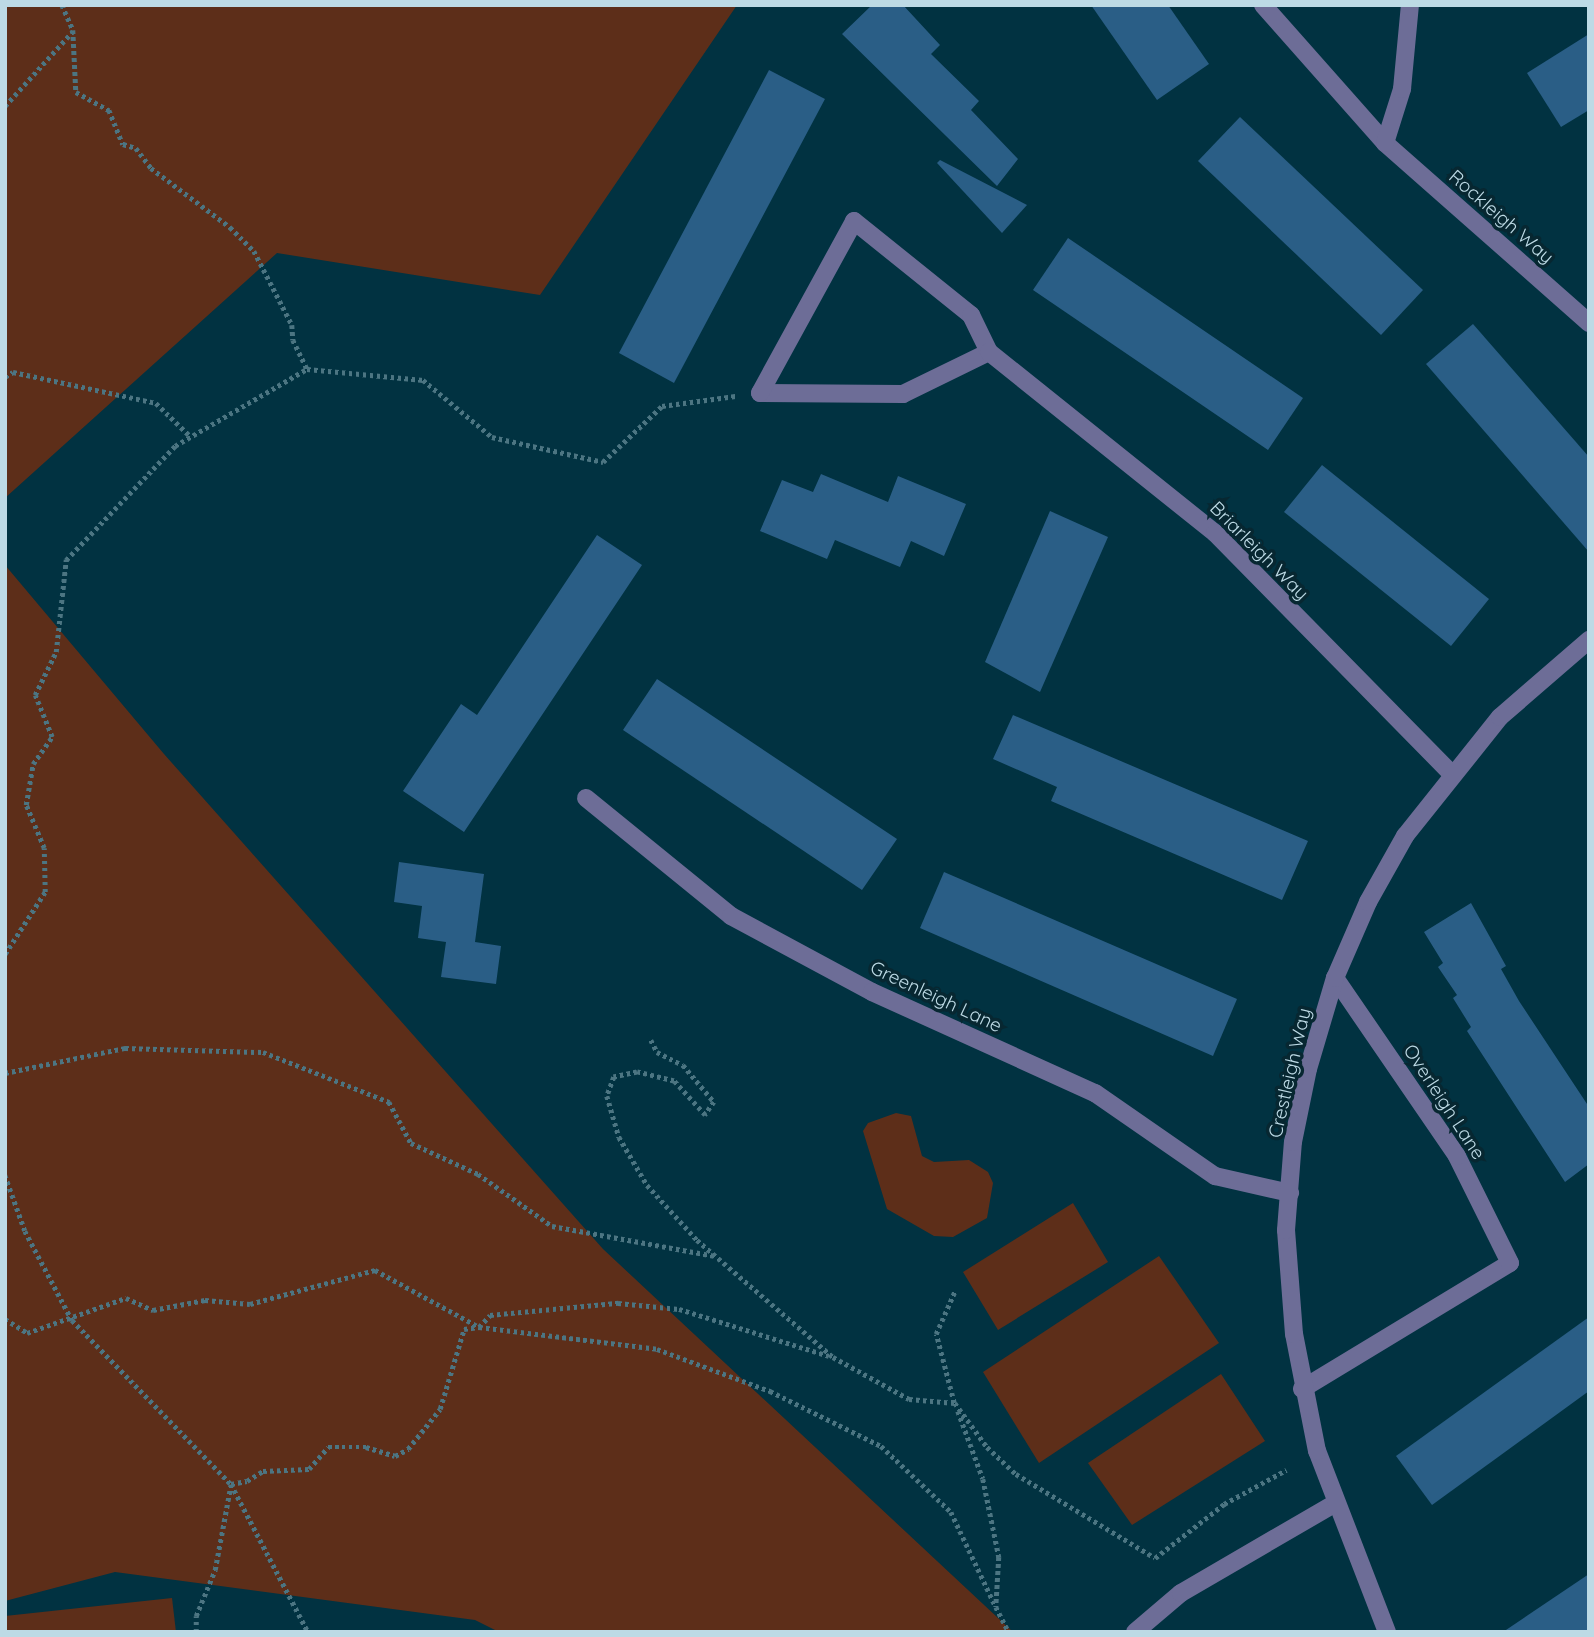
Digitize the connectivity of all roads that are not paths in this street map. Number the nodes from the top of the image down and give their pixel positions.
1 (1263, 5) edge
2 (1410, 5) edge
3 (1385, 143) junction
4 (1589, 323) edge
5 (989, 352) junction
6 (1589, 640) edge
7 (1451, 773) junction
8 (586, 798) dead end
9 (1335, 978) junction
10 (1290, 1193) junction
11 (1302, 1389) junction
12 (1334, 1504) junction
13 (1135, 1632) edge
14 (1387, 1632) edge

1 - 3 street, Rockleigh Way
2 - 3 street
3 - 4 street, Rockleigh Way
5 - 5 street
5 - 7 street, Briarleigh Way
6 - 7 street, Crestleigh Way
7 - 9 street, Crestleigh Way
8 - 10 street, Greenleigh Lane
9 - 10 street, Crestleigh Way
9 - 11 street, Overleigh Lane
10 - 11 street, Crestleigh Way
11 - 12 street, Crestleigh Way
12 - 13 street
12 - 14 street, Crestleigh Way

